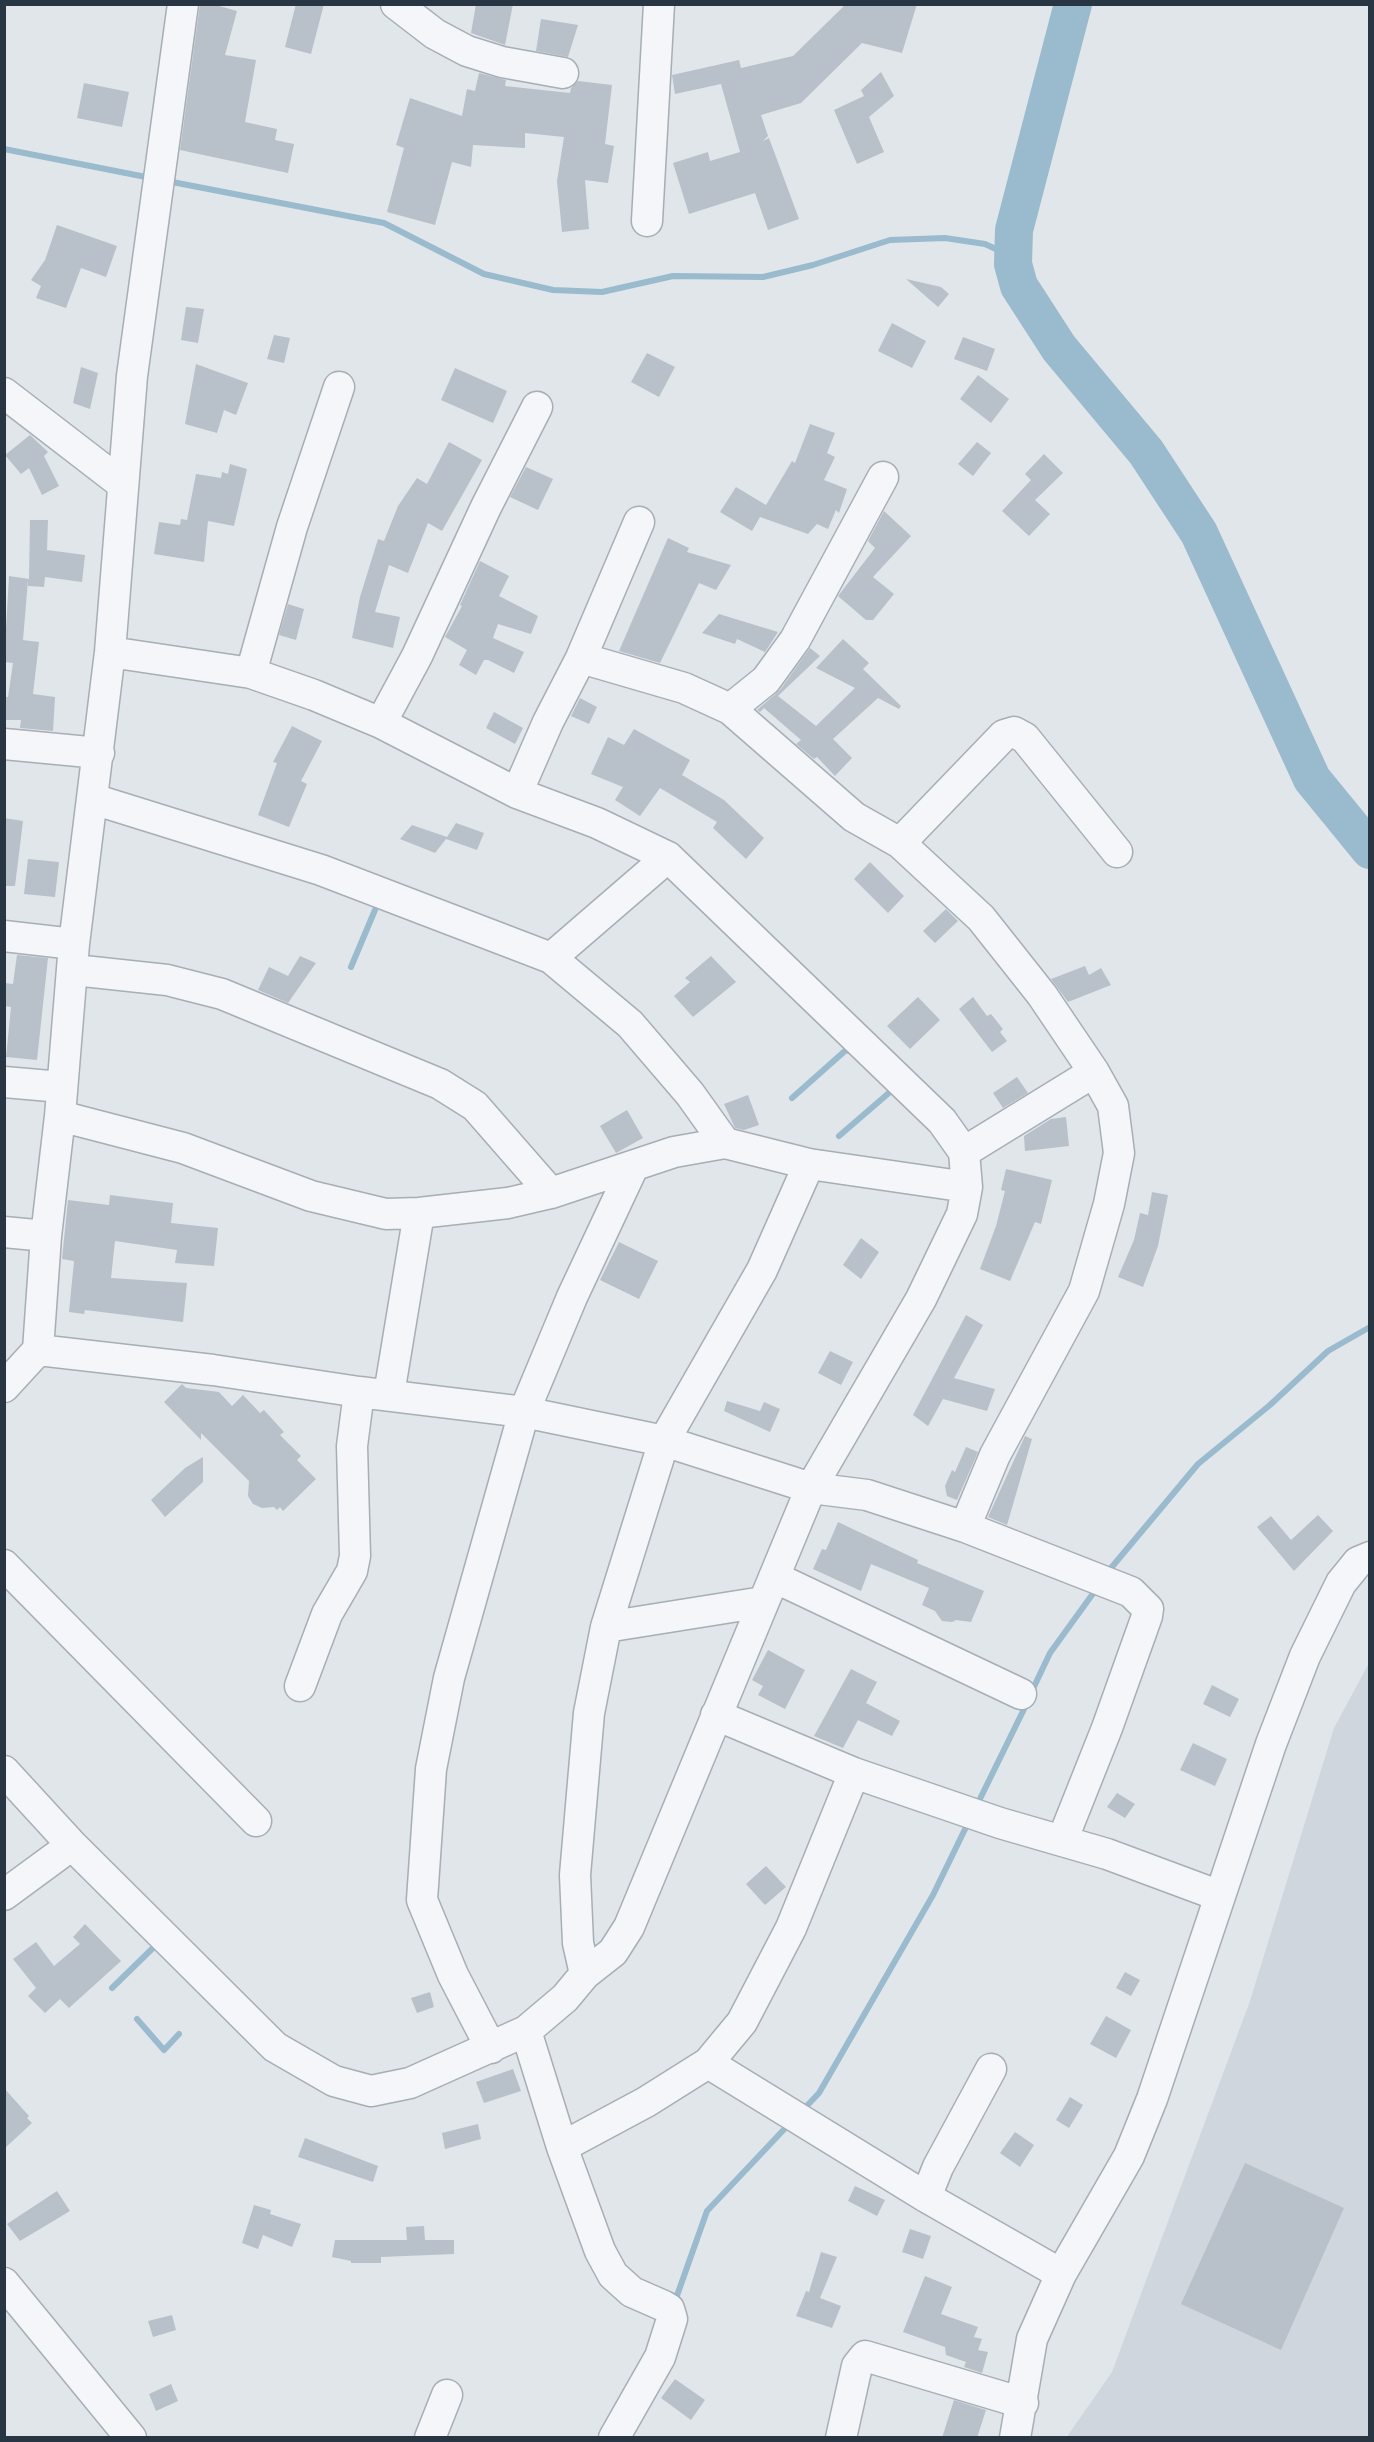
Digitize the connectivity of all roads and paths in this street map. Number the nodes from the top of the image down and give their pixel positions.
1 (183, 4) edge
2 (396, 4) edge
3 (439, 4) edge
4 (659, 4) edge
5 (435, 34) junction
6 (563, 73) dead end
7 (646, 221) dead end
8 (339, 387) dead end
9 (4, 393) edge
10 (537, 406) dead end
11 (883, 477) dead end
12 (121, 483) junction
13 (639, 522) dead end
14 (110, 652) junction
15 (581, 658) junction
16 (250, 673) junction
17 (730, 709) junction
18 (381, 723) junction
19 (4, 744) edge
20 (99, 753) junction
21 (516, 793) junction
22 (93, 799) junction
23 (900, 843) junction
24 (1117, 852) dead end
25 (668, 857) junction
26 (4, 936) edge
27 (74, 957) junction
28 (551, 958) junction
29 (1094, 1072) junction
30 (4, 1082) edge
31 (61, 1102) junction
32 (725, 1143) junction
33 (964, 1152) junction
34 (809, 1164) junction
35 (633, 1167) junction
36 (967, 1187) junction
37 (551, 1193) junction
38 (419, 1213) junction
39 (4, 1232) edge
40 (46, 1236) junction
41 (38, 1350) junction
42 (4, 1387) edge
43 (359, 1392) junction
44 (389, 1394) junction
45 (524, 1412) junction
46 (664, 1441) junction
47 (811, 1488) junction
48 (965, 1527) junction
49 (1370, 1557) edge
50 (4, 1565) edge
51 (769, 1590) junction
52 (606, 1627) junction
53 (300, 1686) dead end
54 (1021, 1694) dead end
55 (716, 1715) junction
56 (4, 1771) edge
57 (854, 1773) junction
58 (256, 1821) dead end
59 (1062, 1840) junction
60 (72, 1845) junction
61 (4, 1895) edge
62 (1220, 1896) junction
63 (585, 1974) junction
64 (526, 2031) junction
65 (491, 2048) junction
66 (708, 2063) junction
67 (991, 2069) dead end
68 (562, 2147) junction
69 (926, 2197) junction
70 (1061, 2274) junction
71 (4, 2283) edge
72 (447, 2395) dead end
73 (1023, 2403) junction
74 (616, 2437) edge
75 (131, 2438) edge
76 (430, 2438) edge
77 (841, 2438) edge
78 (1015, 2438) edge

1 - 12 street
2 - 5 street
3 - 5 street
4 - 7 street
5 - 6 street
8 - 16 street
9 - 12 street
10 - 18 street
11 - 17 street
12 - 14 street
13 - 15 street
14 - 16 street
14 - 20 street
15 - 17 street
15 - 21 street
16 - 18 street
17 - 23 street
18 - 21 street
19 - 20 street
20 - 22 street
21 - 25 street
22 - 27 street
22 - 28 street
23 - 24 street
23 - 29 street
25 - 28 street
25 - 33 street
26 - 27 street
27 - 31 street
27 - 37 street
28 - 32 street
29 - 33 street
29 - 48 street
30 - 31 street
31 - 38 street
31 - 40 street
32 - 34 street
32 - 35 street
33 - 36 street
34 - 36 street
34 - 46 street
35 - 37 street
35 - 45 street
36 - 47 street
37 - 38 street
38 - 44 street
39 - 40 street
40 - 41 street
41 - 42 street
41 - 43 street
43 - 44 street
43 - 53 street
44 - 45 street
45 - 46 street
45 - 65 street
46 - 47 street
46 - 52 street
47 - 48 street
47 - 51 street
48 - 59 street
49 - 62 street
50 - 58 street
51 - 52 street
51 - 54 street
51 - 55 street
52 - 63 street
55 - 57 street
55 - 63 street
56 - 60 street
57 - 59 street
57 - 66 street
59 - 62 street
60 - 61 street
60 - 65 street
62 - 70 street
63 - 64 street
64 - 65 street
64 - 68 street
66 - 68 street
66 - 69 street
67 - 69 street
68 - 74 street
69 - 70 street
70 - 73 street
71 - 75 street
72 - 76 street
73 - 77 street
73 - 78 street

